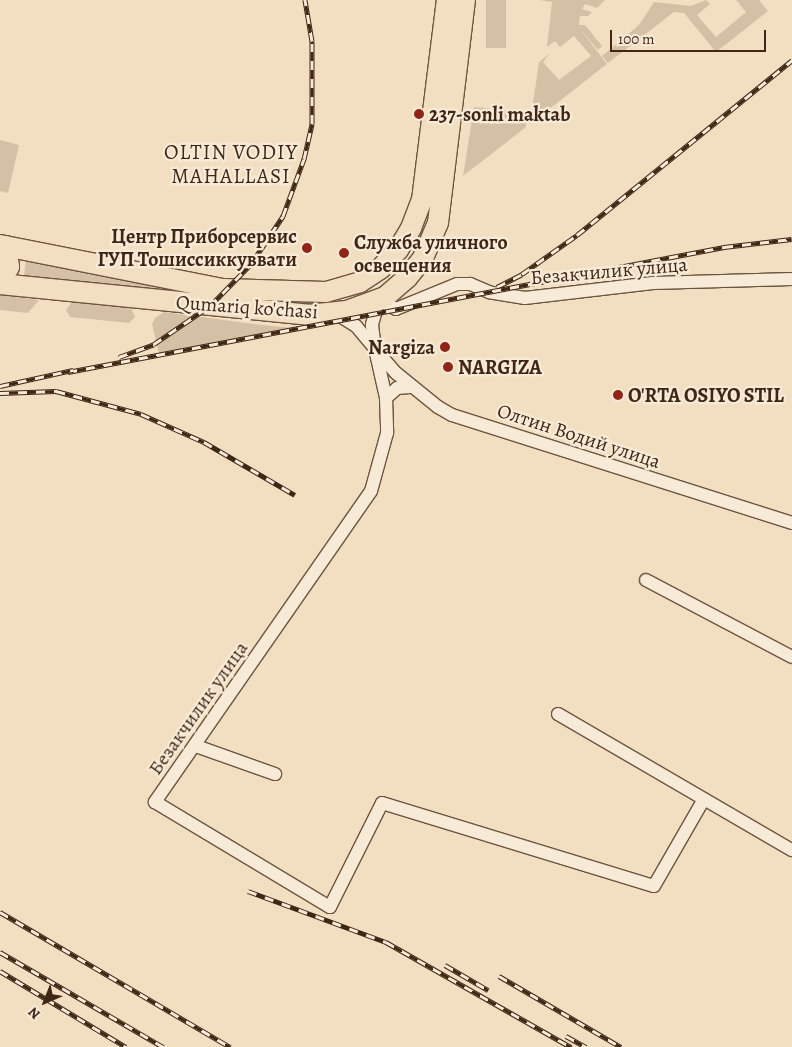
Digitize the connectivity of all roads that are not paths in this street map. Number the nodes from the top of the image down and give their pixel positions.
1 (447, 0) edge
2 (465, 0) edge
3 (3, 245) edge
4 (792, 278) edge
5 (0, 280) edge
6 (0, 284) edge
7 (188, 284) junction
8 (379, 300) junction
9 (186, 304) junction
10 (334, 312) junction
11 (375, 349) junction
12 (413, 387) junction
13 (386, 398) junction
14 (792, 523) edge
15 (646, 580) dead end
16 (792, 657) edge
17 (558, 714) dead end
18 (196, 746) junction
19 (275, 774) dead end
20 (704, 799) junction
21 (792, 850) edge

1 - 7 main road, Qumariq ko'chasi
2 - 8 main road, Qumariq ko'chasi
3 - 5 main road
3 - 7 main road, Qumariq ko'chasi
4 - 8 street, Безакчилик улица
6 - 9 main road, Qumariq ko'chasi
7 - 9 main road
8 - 10 main road, Qumariq ko'chasi
8 - 11 street
9 - 10 main road, Qumariq ko'chasi
10 - 11 street, Олтин Водий улица
11 - 12 street, Олтин Водий улица
11 - 13 street, Безакчилик улица
12 - 13 street
12 - 14 street, Олтин Водий улица
13 - 18 street, Безакчилик улица
15 - 16 street
17 - 20 street
18 - 19 street
18 - 20 street, Безакчилик улица
20 - 21 street

